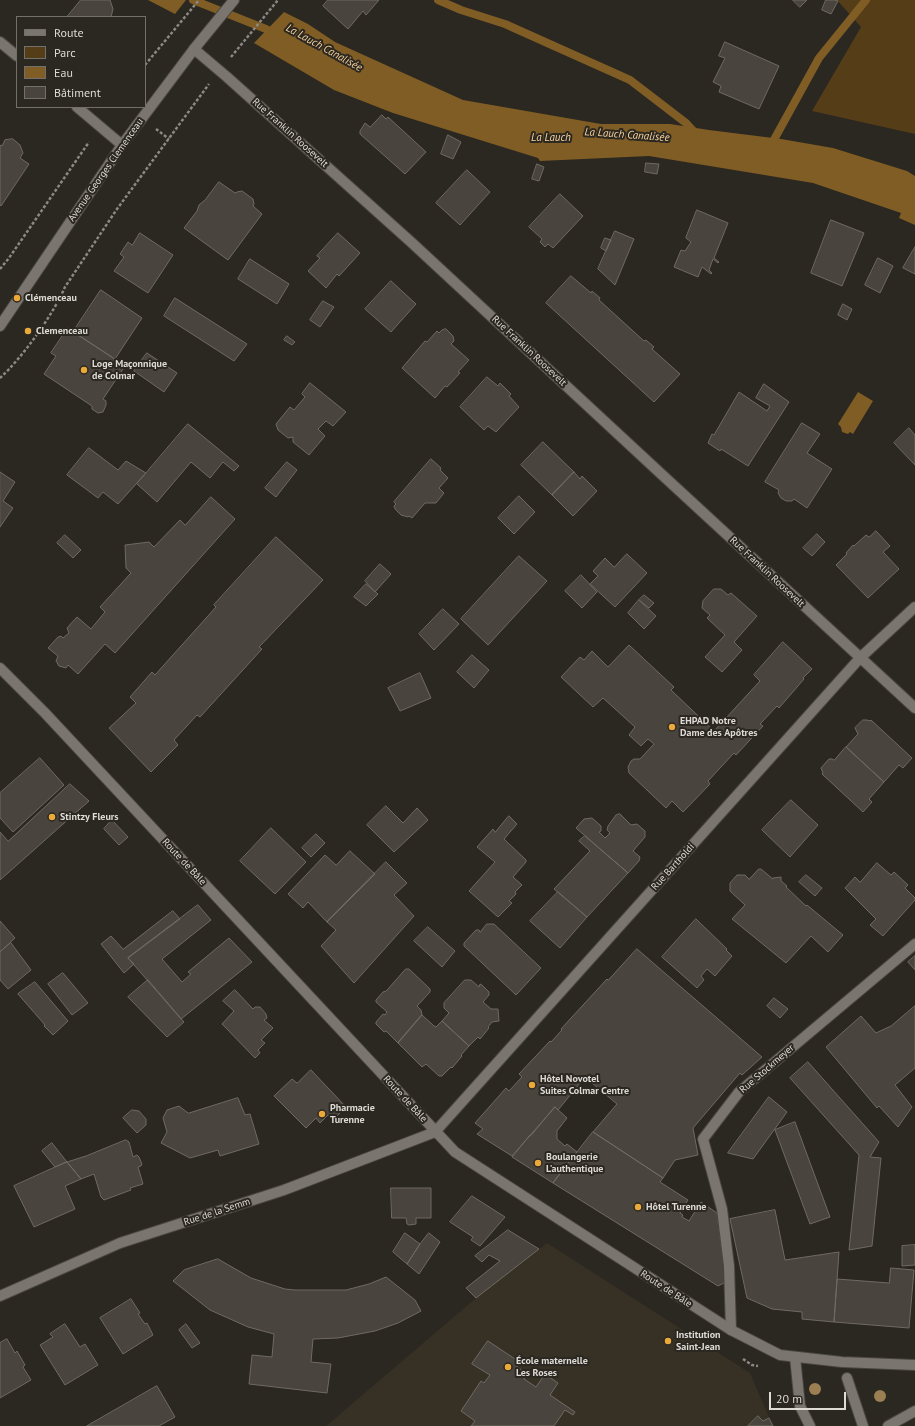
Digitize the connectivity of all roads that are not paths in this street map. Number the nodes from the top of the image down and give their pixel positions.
1 (234, 0) edge
2 (0, 42) edge
3 (194, 49) junction
4 (16, 55) edge
5 (78, 108) edge
6 (122, 145) junction
7 (0, 326) edge
8 (915, 607) edge
9 (860, 658) junction
10 (0, 668) edge
11 (915, 708) edge
12 (915, 944) edge
13 (435, 1132) junction
14 (0, 1296) edge
15 (731, 1330) junction
16 (795, 1357) junction
17 (915, 1366) edge
18 (847, 1378) dead end
19 (915, 1411) edge
20 (810, 1426) edge
21 (863, 1426) edge
22 (888, 1426) edge

1 - 3 street, Avenue Georges Clemenceau
2 - 4 street
3 - 6 street, Avenue Georges Clemenceau
3 - 9 street, Rue Franklin Roosevelt
5 - 6 street
6 - 7 street, Avenue Georges Clemenceau
8 - 9 street, Rue Bartholdi
9 - 11 street, Rue Franklin Roosevelt
9 - 13 street, Rue Bartholdi
10 - 13 street, Route de Bâle
12 - 15 street, Rue Stockmeyer
13 - 14 street, Rue de la Semm
13 - 15 street, Route de Bâle
15 - 16 street, Route de Bâle
16 - 17 street, Route de Bâle
16 - 20 street
18 - 21 street
19 - 22 street

